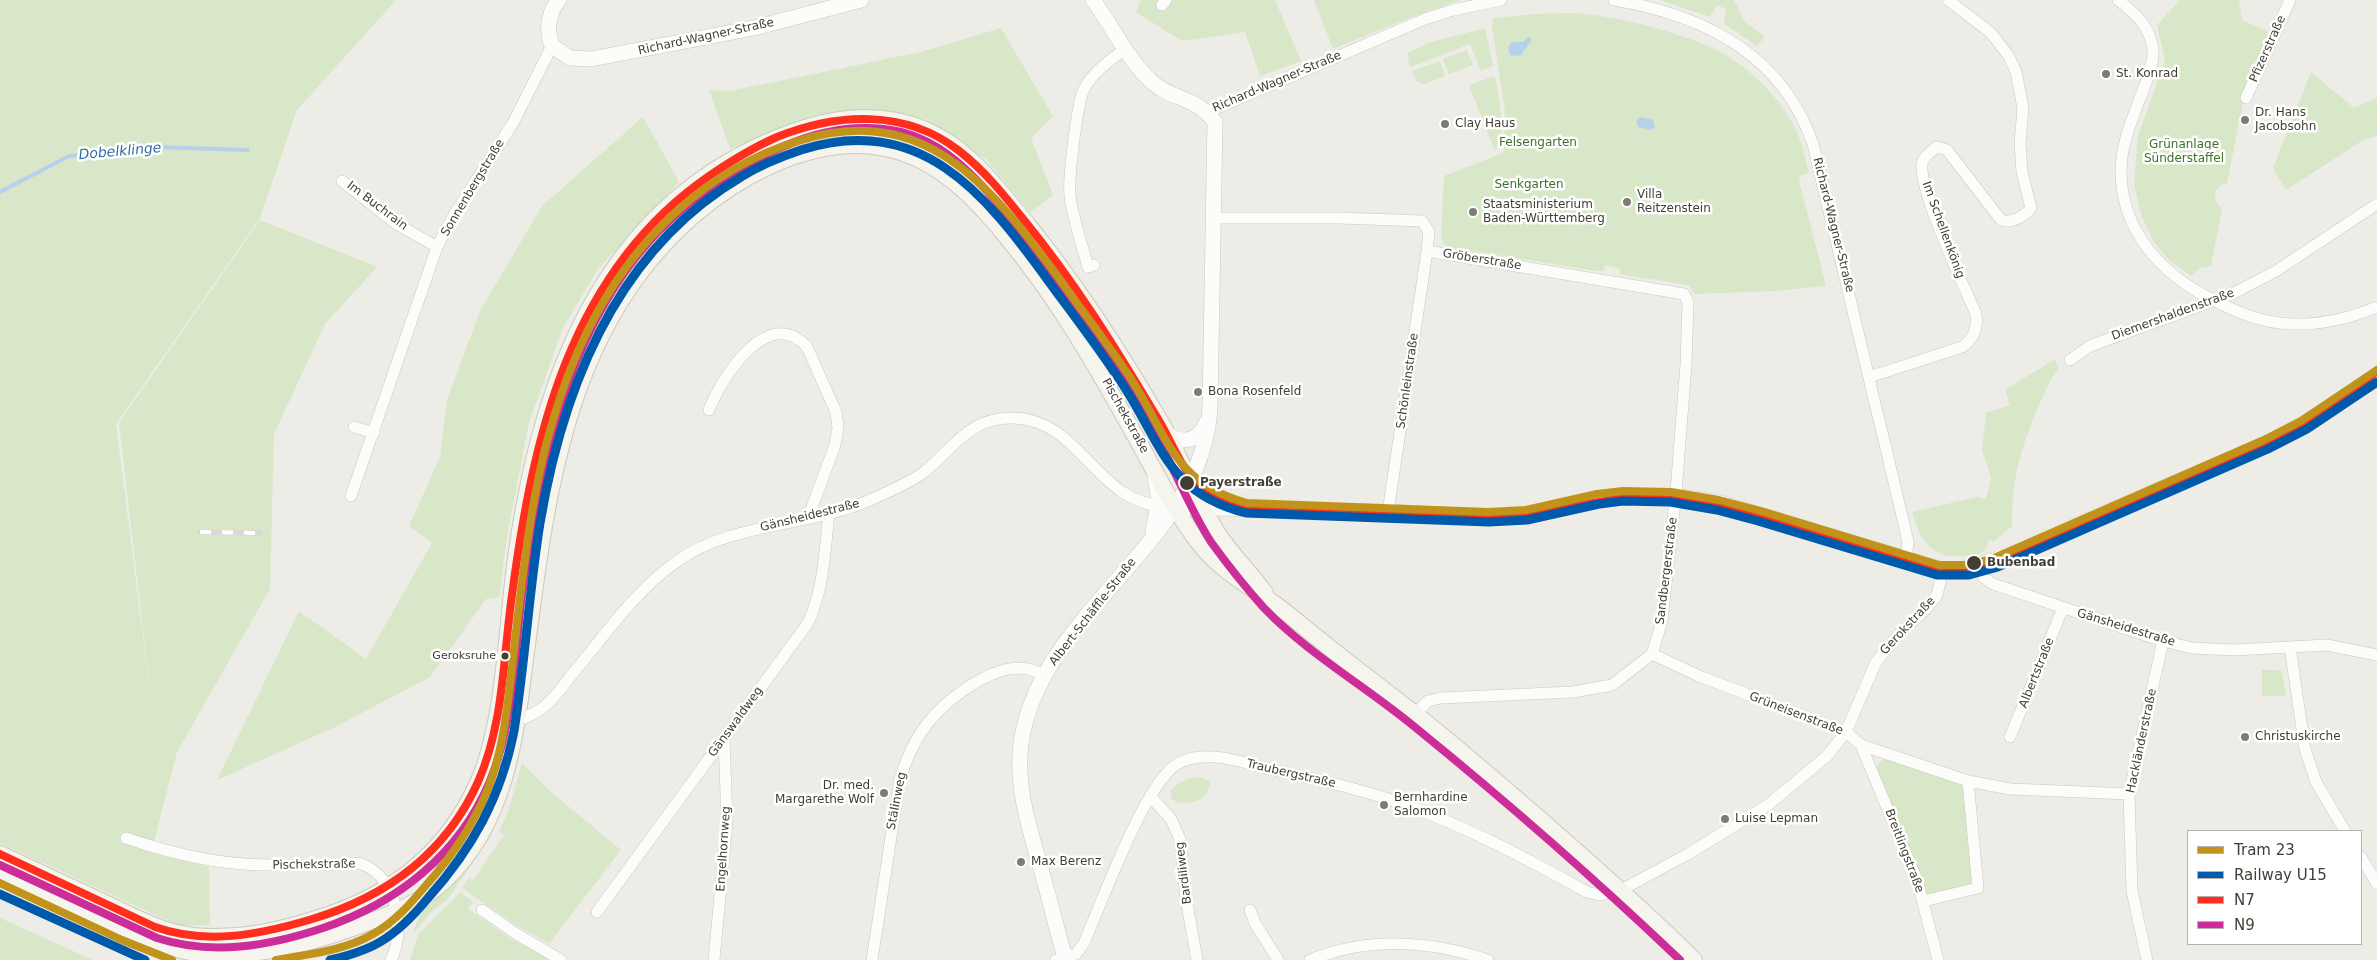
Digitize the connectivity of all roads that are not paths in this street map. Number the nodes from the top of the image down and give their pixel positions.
1 (559, 0) edge
2 (861, 0) edge
3 (1093, 0) edge
4 (1501, 0) edge
5 (1614, 0) edge
6 (1948, 0) edge
7 (2118, 0) edge
8 (2290, 0) edge
9 (552, 46) junction
10 (1125, 50) junction
11 (2246, 98) dead end
12 (1208, 112) junction
13 (342, 181) dead end
14 (2377, 204) edge
15 (1215, 218) junction
16 (438, 247) junction
17 (1427, 250) junction
18 (1094, 265) dead end
19 (1684, 294) joint
20 (2216, 301) junction
21 (2377, 307) edge
22 (2070, 360) dead end
23 (2377, 371) edge
24 (1869, 377) junction
25 (2377, 379) edge
26 (2357, 390) junction
27 (1210, 407) junction
28 (709, 410) dead end
29 (354, 427) dead end
30 (1166, 432) junction
31 (374, 433) junction
32 (1190, 480) junction
33 (351, 496) dead end
34 (1676, 496) junction
35 (1143, 503) junction
36 (1167, 506) junction
37 (1204, 507) junction
38 (1249, 508) junction
39 (1388, 512) junction
40 (829, 513) junction
41 (808, 518) junction
42 (1154, 531) junction
43 (1906, 560) junction
44 (1980, 565) junction
45 (1943, 570) junction
46 (1273, 603) junction
47 (2063, 608) junction
48 (2163, 641) junction
49 (2290, 647) junction
50 (1652, 654) junction
51 (2377, 655) edge
52 (1045, 675) junction
53 (1415, 714) junction
54 (518, 720) junction
55 (494, 730) junction
56 (1846, 732) junction
57 (724, 738) junction
58 (2010, 738) dead end
59 (1861, 746) junction
60 (1968, 780) junction
61 (2129, 794) junction
62 (1150, 796) junction
63 (2344, 830) edge
64 (126, 838) dead end
65 (0, 854) edge
66 (2362, 859) edge
67 (0, 870) edge
68 (2377, 884) edge
69 (388, 888) junction
70 (1621, 890) junction
71 (1923, 900) junction
72 (482, 910) dead end
73 (1250, 910) dead end
74 (397, 911) junction
75 (597, 912) dead end
76 (1062, 959) edge
77 (391, 960) edge
78 (561, 960) edge
79 (714, 960) edge
80 (872, 960) edge
81 (1197, 960) edge
82 (1278, 960) edge
83 (1310, 960) edge
84 (1488, 960) edge
85 (1694, 960) edge
86 (1938, 960) edge
87 (2147, 960) edge

1 - 9 street
2 - 9 street, Richard-Wagner-Straße
3 - 10 street, Richard-Wagner-Straße
4 - 12 street, Richard-Wagner-Straße
5 - 24 street, Richard-Wagner-Straße
6 - 24 street, Im Schellenkönig
7 - 20 street
8 - 11 street, Pfizerstraße
9 - 16 street, Sonnenbergstraße
10 - 12 street, Richard-Wagner-Straße
10 - 18 street
12 - 15 street
13 - 16 street, Im Buchrain
14 - 20 street, Diemershaldenstraße
15 - 17 street, Gröberstraße
15 - 27 street
16 - 31 street, Sonnenbergstraße
17 - 19 street, Gröberstraße
17 - 39 street, Schönleinstraße
19 - 34 street, Sandbergerstraße
20 - 21 street
20 - 22 street, Diemershaldenstraße
23 - 26 street
24 - 43 street, Richard-Wagner-Straße
25 - 26 street
26 - 44 street
27 - 30 street
27 - 32 street
28 - 41 street
29 - 31 street
30 - 32 main road
30 - 55 main road
31 - 33 street, Sonnenbergstraße
32 - 36 street
32 - 37 main road
32 - 38 street
34 - 39 street, Gänsheidestraße
34 - 43 street, Gänsheidestraße
34 - 50 street, Sandbergerstraße
35 - 36 street, Gänsheidestraße
35 - 40 street, Gänsheidestraße
35 - 42 street
36 - 37 street, Gänsheidestraße
36 - 42 street, Albert-Schäffle-Straße
36 - 46 main road, Pischekstraße
36 - 54 main road, Pischekstraße
37 - 38 street, Gänsheidestraße
37 - 46 main road
38 - 39 street, Gänsheidestraße
40 - 41 street, Gänsheidestraße
40 - 57 street, Gänswaldweg
41 - 54 street, Gänsheidestraße
42 - 52 street, Albert-Schäffle-Straße
43 - 45 street, Gänsheidestraße
44 - 45 street
44 - 47 street, Gänsheidestraße
45 - 56 street, Gerokstraße
46 - 53 main road
47 - 48 street, Gänsheidestraße
47 - 58 street, Albertstraße
48 - 49 street, Gänsheidestraße
48 - 61 street, Hackländerstraße
49 - 51 street, Gänsheidestraße
49 - 63 street
50 - 53 street
50 - 56 street, Grüneisenstraße
52 - 76 street, Albert-Schäffle-Straße
52 - 80 street, Stälinweg
53 - 70 main road
54 - 55 street, Gänsheidestraße
54 - 74 main road, Pischekstraße
55 - 69 main road
56 - 59 street, Grüneisenstraße
56 - 70 street, Gerokstraße
57 - 75 street, Gänswaldweg
57 - 79 street, Engelhornweg
59 - 60 street, Grüneisenstraße
59 - 71 street, Breitlingstraße
60 - 61 street, Grüneisenstraße
60 - 71 street
61 - 87 street, Hackländerstraße
62 - 70 street, Traubergstraße
62 - 76 street, Traubergstraße
62 - 81 street, Bardiliweg
64 - 69 street, Pischekstraße
65 - 69 main road
66 - 68 street
67 - 74 main road, Pischekstraße
69 - 74 street
70 - 85 main road
71 - 86 street, Breitlingstraße
72 - 78 street
73 - 82 street
74 - 77 street
83 - 84 street

